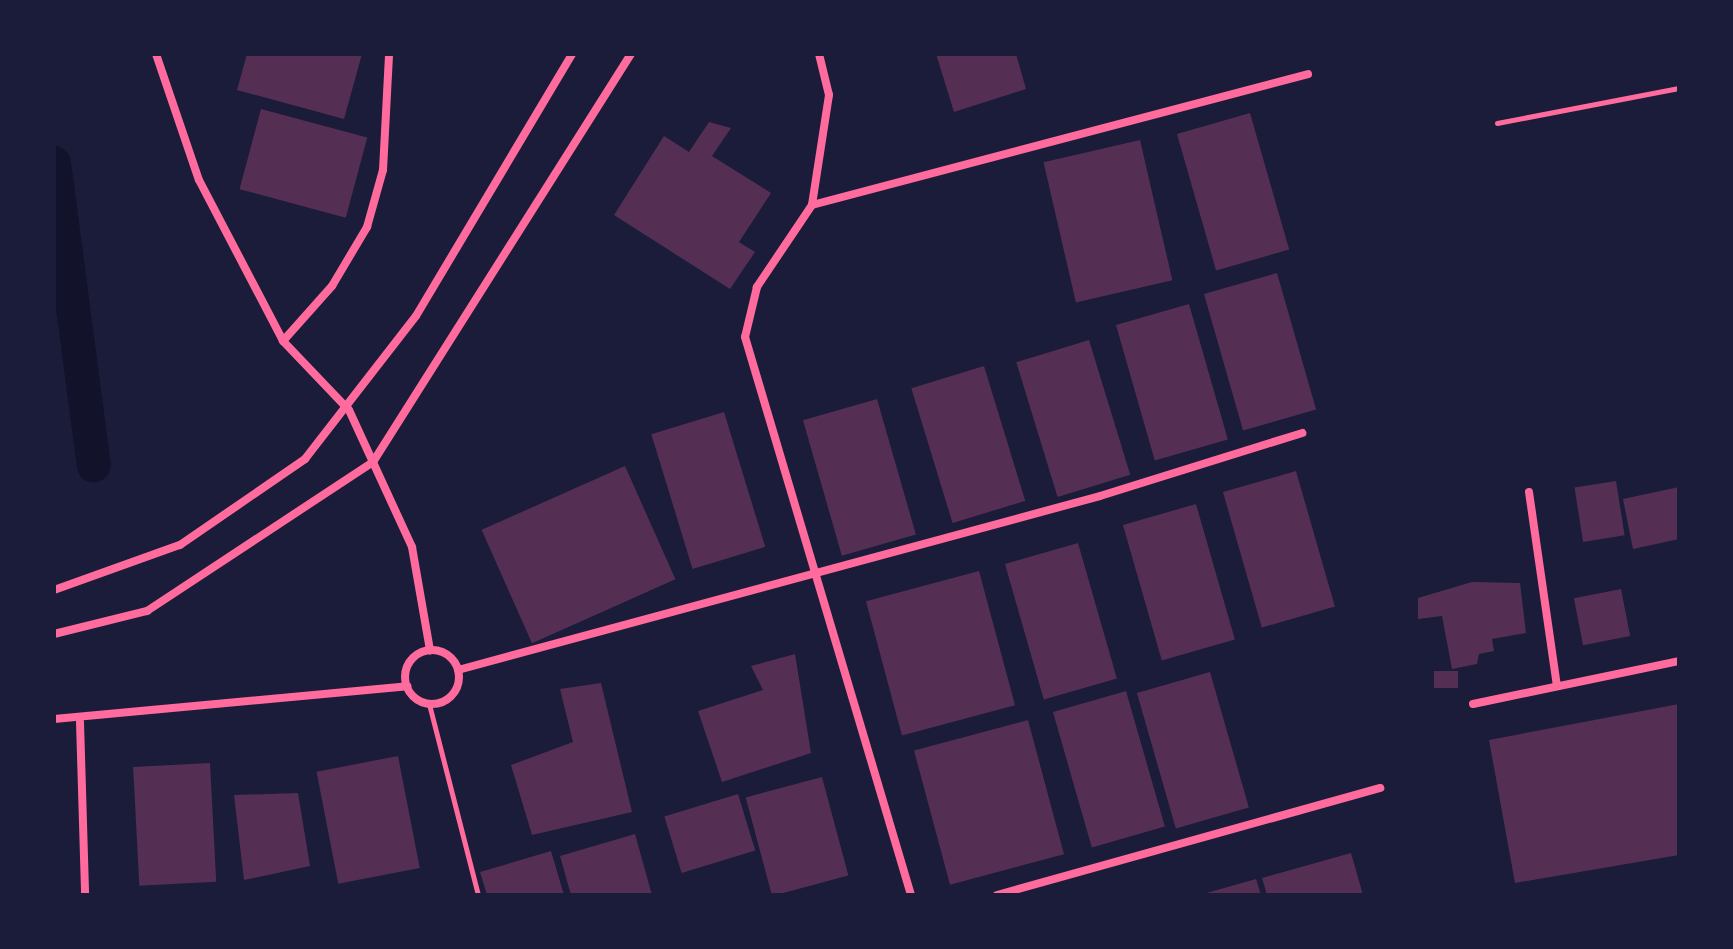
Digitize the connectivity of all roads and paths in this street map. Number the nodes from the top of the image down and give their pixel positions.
1 (156, 54) edge
2 (389, 54) edge
3 (572, 54) edge
4 (631, 54) edge
5 (819, 54) edge
6 (1308, 74) dead end
7 (1679, 88) edge
8 (1497, 123) dead end
9 (812, 205) junction
10 (283, 341) junction
11 (349, 410) junction
12 (1302, 433) dead end
13 (373, 462) junction
14 (1529, 492) dead end
15 (815, 573) junction
16 (54, 590) edge
17 (54, 634) edge
18 (430, 650) junction
19 (1679, 661) edge
20 (458, 670) junction
21 (407, 686) junction
22 (1557, 686) junction
23 (429, 704) junction
24 (1473, 704) dead end
25 (54, 719) edge
26 (80, 722) junction
27 (1380, 788) dead end
28 (85, 895) edge
29 (478, 895) edge
30 (911, 895) edge
31 (997, 895) edge

1 - 10 street
2 - 10 street
3 - 11 street
4 - 13 street
5 - 9 street
6 - 9 street
7 - 8 path
9 - 15 street
10 - 11 street
11 - 13 street
11 - 16 street
12 - 15 street
13 - 17 street
13 - 18 street
14 - 22 street
15 - 20 street
15 - 30 street
18 - 20 street
18 - 21 street
19 - 22 street
20 - 23 street
21 - 23 street
21 - 26 street
22 - 24 street
23 - 29 path
25 - 26 street
26 - 28 street
27 - 31 street

